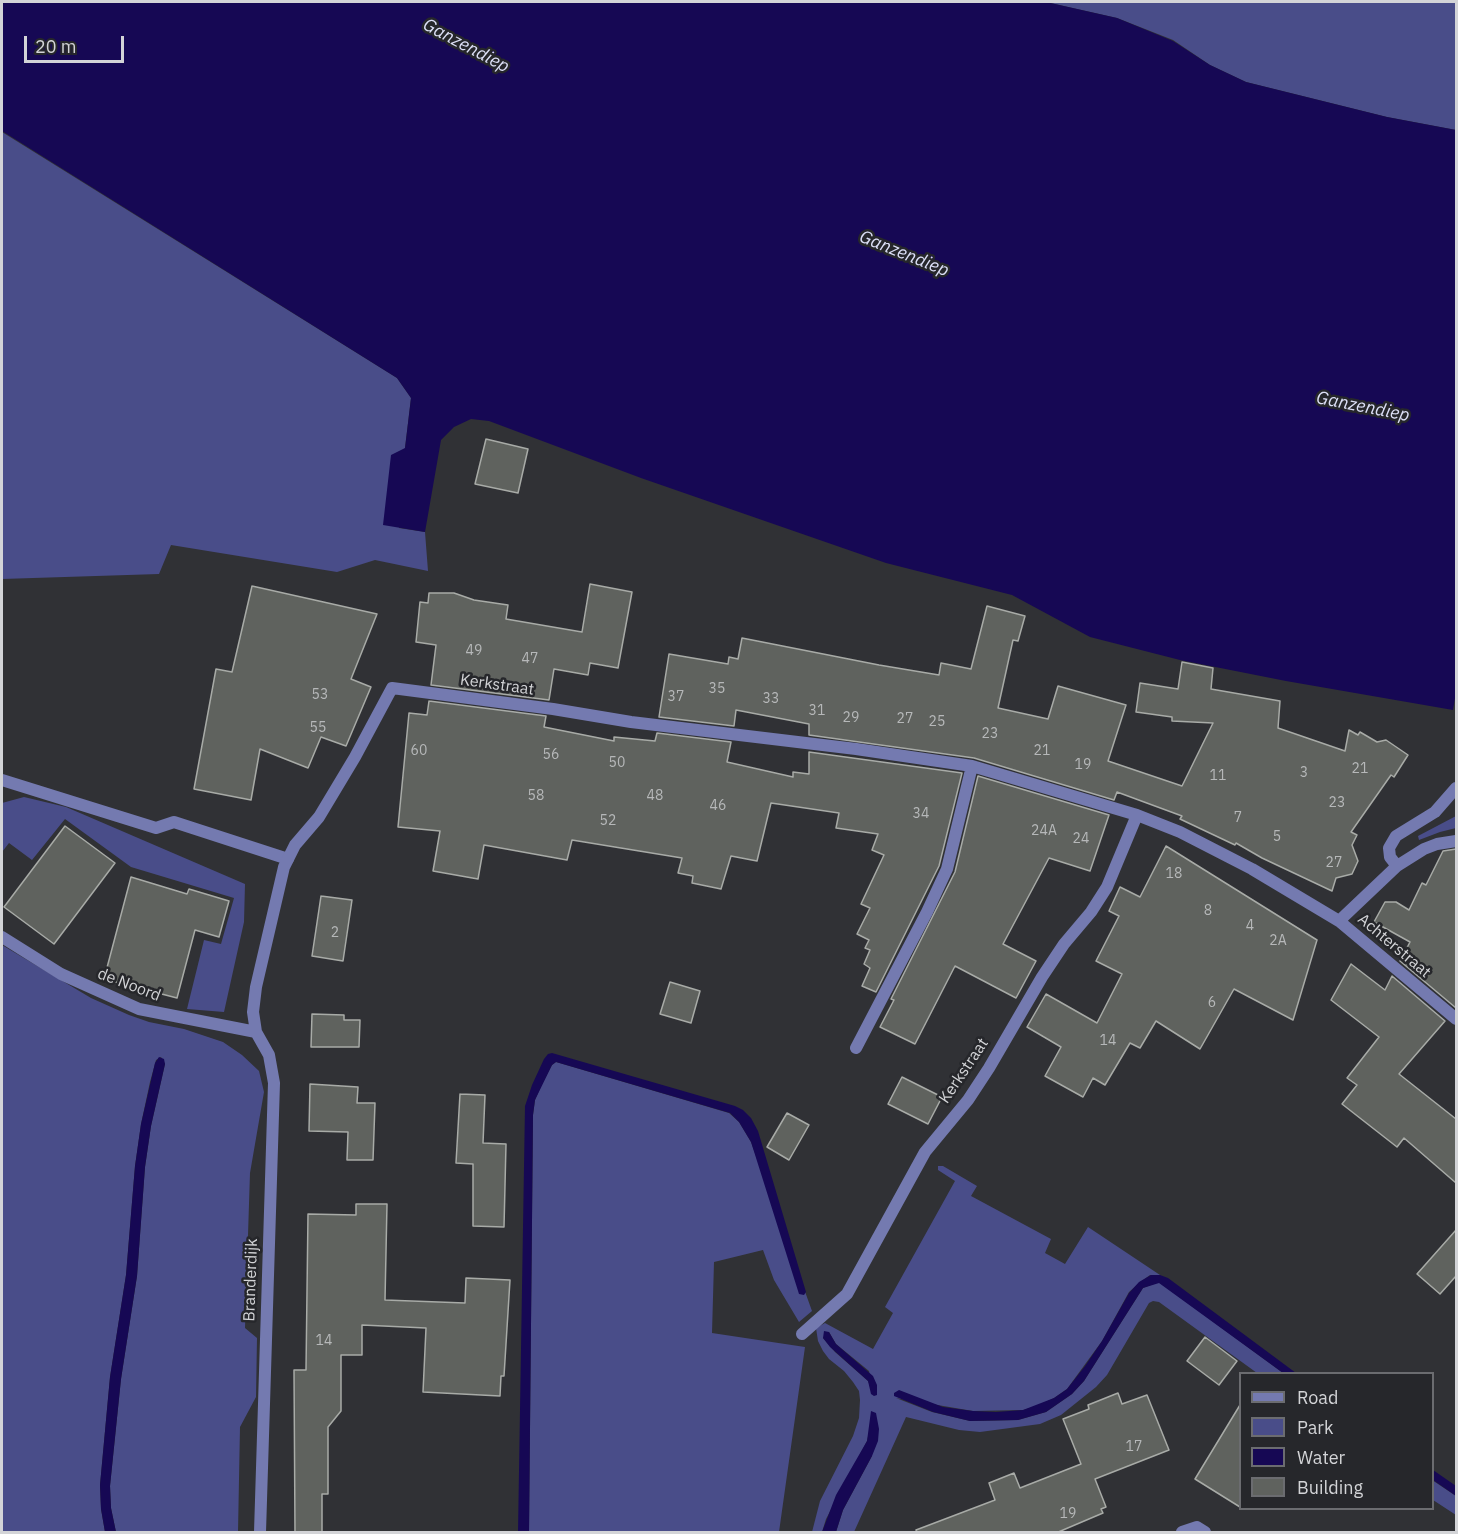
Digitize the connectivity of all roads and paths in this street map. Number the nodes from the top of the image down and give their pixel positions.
1 (972, 766) junction
2 (2, 780) edge
3 (1456, 788) edge
4 (1137, 815) junction
5 (1456, 841) edge
6 (288, 859) junction
7 (1397, 866) junction
8 (1339, 921) junction
9 (2, 937) edge
10 (1456, 1019) edge
11 (256, 1032) junction
12 (856, 1048) dead end
13 (802, 1334) dead end
14 (260, 1533) edge
15 (1182, 1533) edge
16 (1205, 1533) edge

1 - 4 street, Kerkstraat
1 - 6 street, Kerkstraat
1 - 12 street
2 - 6 street
3 - 7 street
4 - 8 street, Kerkstraat
4 - 13 street, Kerkstraat
5 - 7 street
6 - 11 street, Kerkstraat
7 - 8 street
8 - 10 street, Achterstraat
9 - 11 street, de Noord
11 - 14 street, Branderdijk
15 - 16 street

